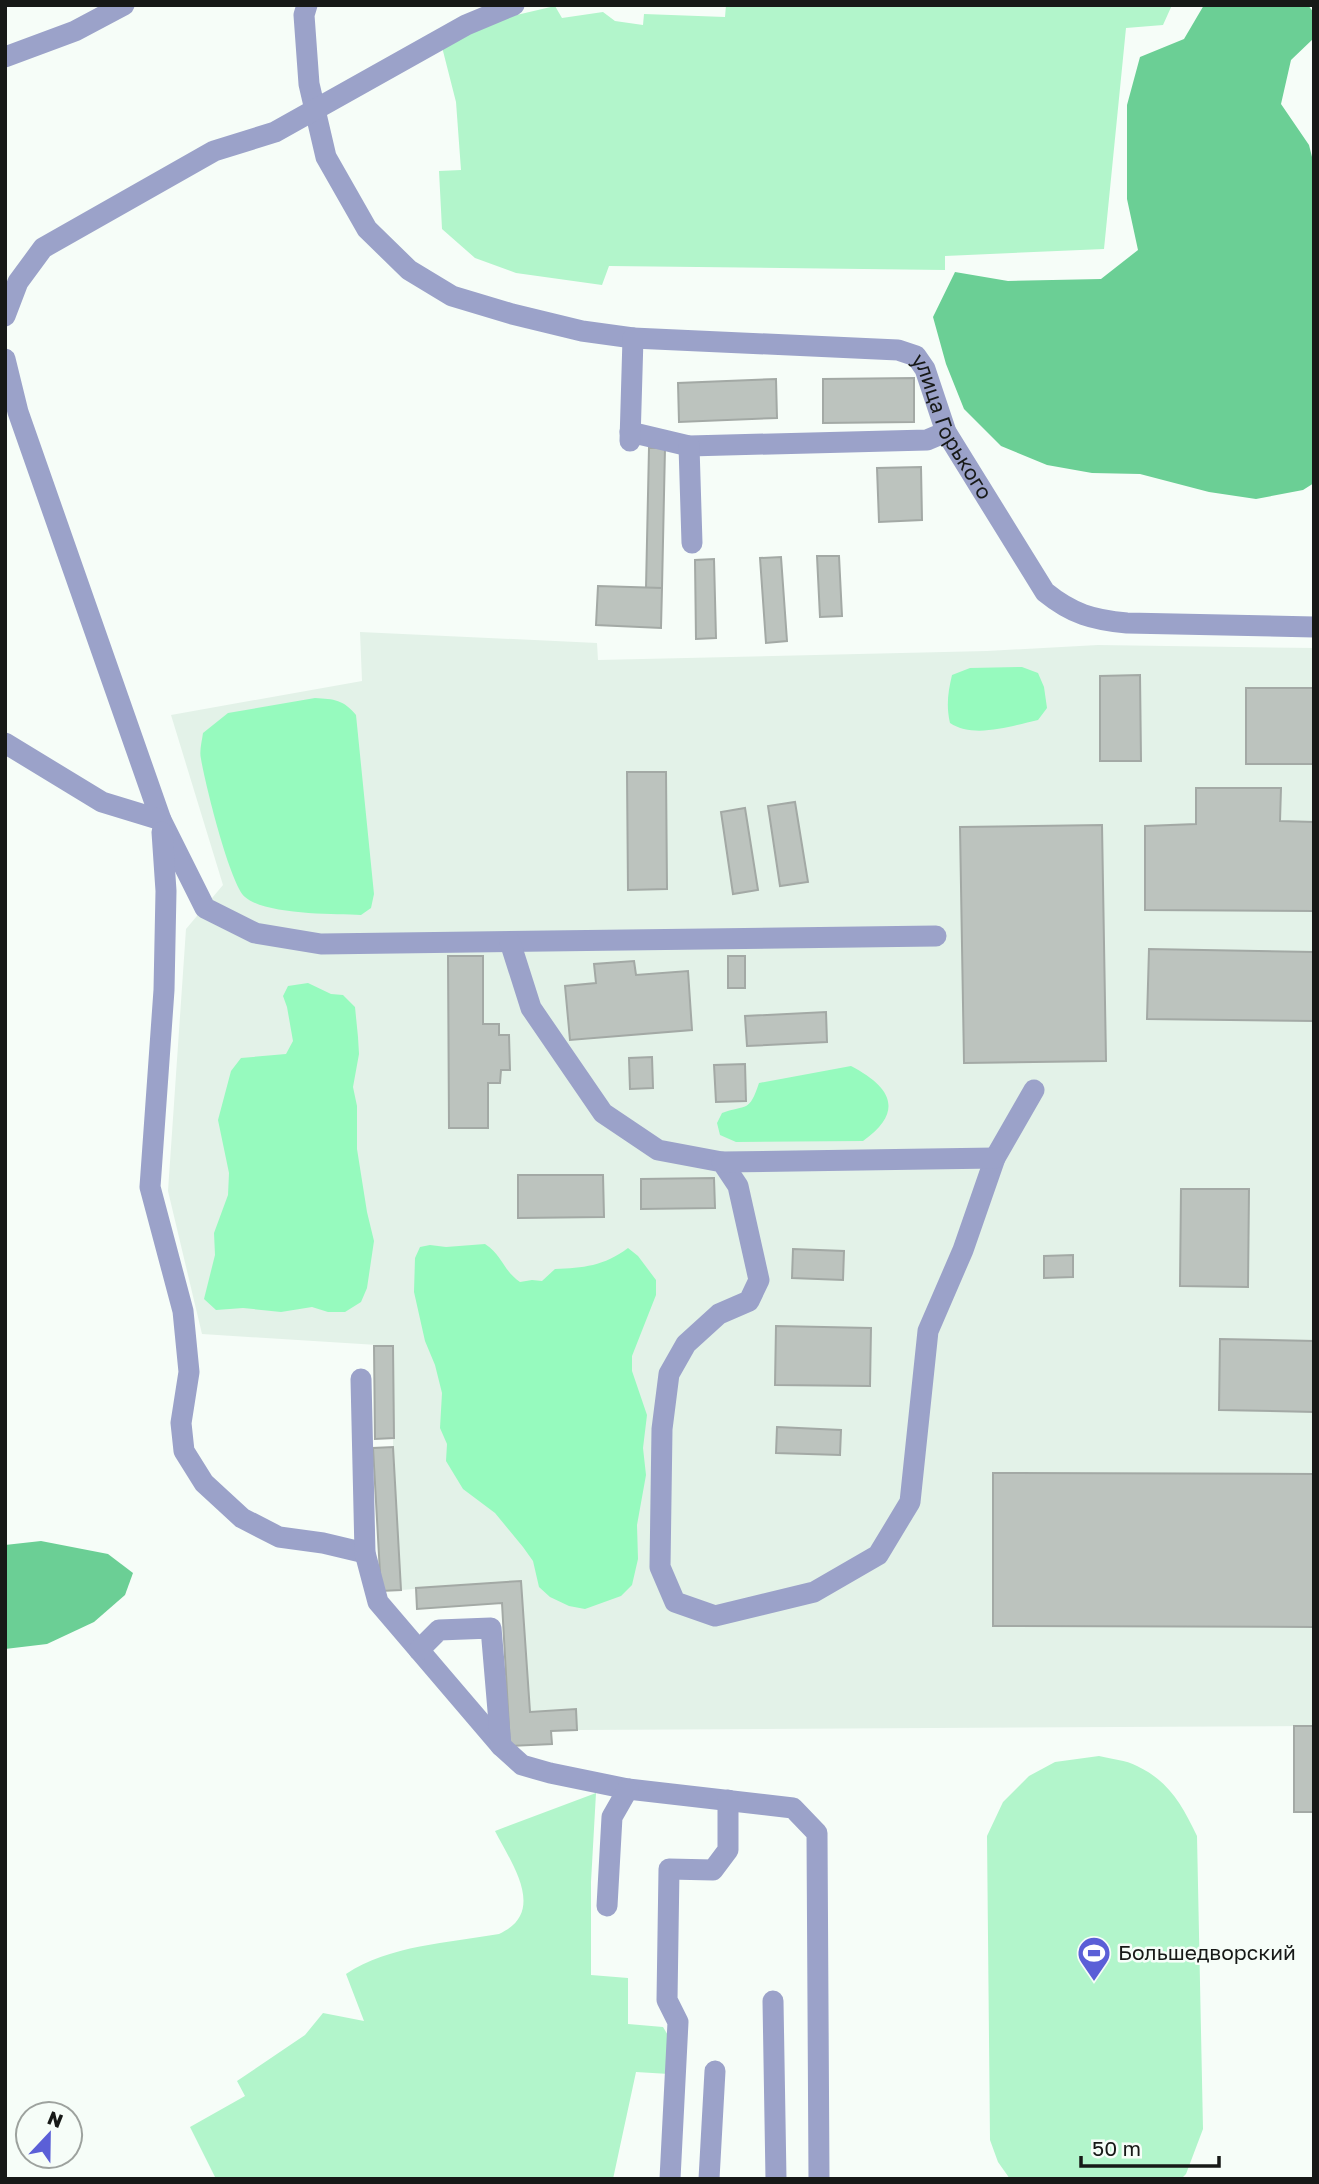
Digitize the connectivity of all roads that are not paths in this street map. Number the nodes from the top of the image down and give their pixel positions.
1 (124, 5) edge
2 (307, 5) edge
3 (514, 5) edge
4 (5, 57) edge
5 (315, 111) junction
6 (5, 316) edge
7 (633, 338) junction
8 (5, 359) edge
9 (946, 432) junction
10 (689, 446) junction
11 (692, 542) dead end
12 (1314, 627) edge
13 (5, 743) edge
14 (161, 820) junction
15 (936, 936) dead end
16 (510, 942) junction
17 (1034, 1090) dead end
18 (995, 1158) junction
19 (722, 1162) junction
20 (361, 1378) dead end
21 (365, 1553) junction
22 (419, 1650) junction
23 (500, 1746) junction
24 (628, 1789) junction
25 (729, 1800) junction
26 (607, 1906) dead end
27 (773, 2001) dead end
28 (715, 2070) dead end
29 (670, 2179) edge
30 (709, 2179) edge
31 (776, 2179) edge
32 (819, 2179) edge

1 - 4 street
2 - 5 street, улица Горького
3 - 5 street
5 - 6 street
5 - 7 street, улица Горького
7 - 9 street, улица Горького
7 - 10 street
8 - 14 street
9 - 10 street
9 - 12 street, улица Горького
10 - 11 street
13 - 14 street
14 - 16 street
14 - 21 street
15 - 16 street
16 - 19 street
17 - 18 street
18 - 19 street
18 - 19 street
20 - 21 street
21 - 22 street
22 - 23 street
22 - 23 street
23 - 24 street
24 - 25 street
24 - 26 street
25 - 29 street
25 - 32 street
27 - 31 street
28 - 30 street

